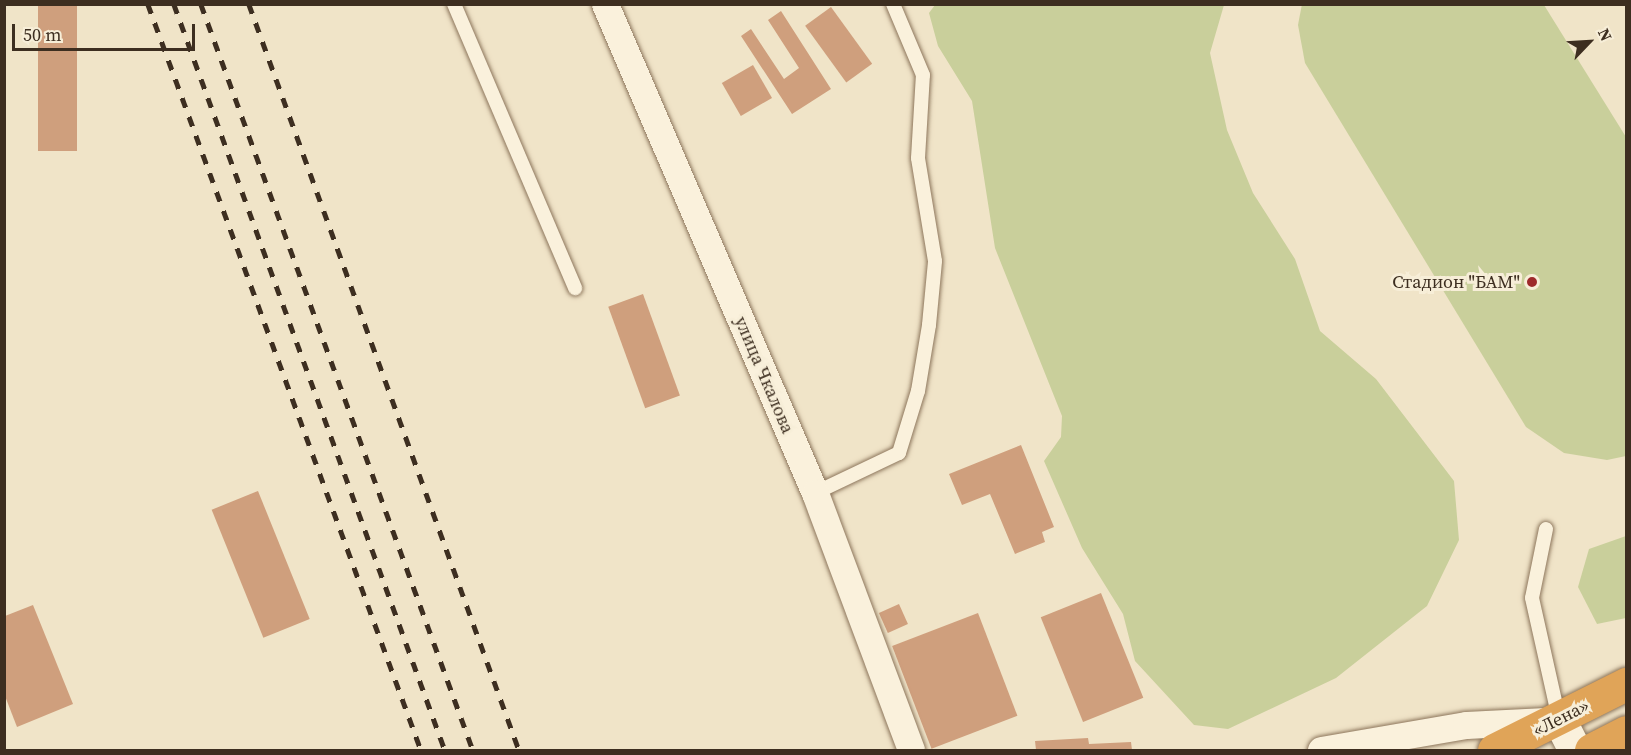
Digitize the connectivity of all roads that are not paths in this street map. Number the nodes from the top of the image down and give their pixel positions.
1 (454, 4) edge
2 (605, 4) edge
3 (893, 4) edge
4 (575, 288) dead end
5 (815, 493) junction
6 (1546, 529) dead end
7 (1626, 684) edge
8 (1560, 721) junction
9 (1626, 732) edge
10 (911, 750) edge
11 (1321, 750) edge
12 (1494, 750) edge
13 (1575, 750) edge
14 (1592, 750) edge

1 - 4 lane
2 - 5 street, улица Чкалова
3 - 5 lane
5 - 10 street, улица Чкалова
6 - 8 lane
7 - 8 highway, «Лена»
8 - 11 street
8 - 12 highway, «Лена»
8 - 13 street
9 - 14 highway

